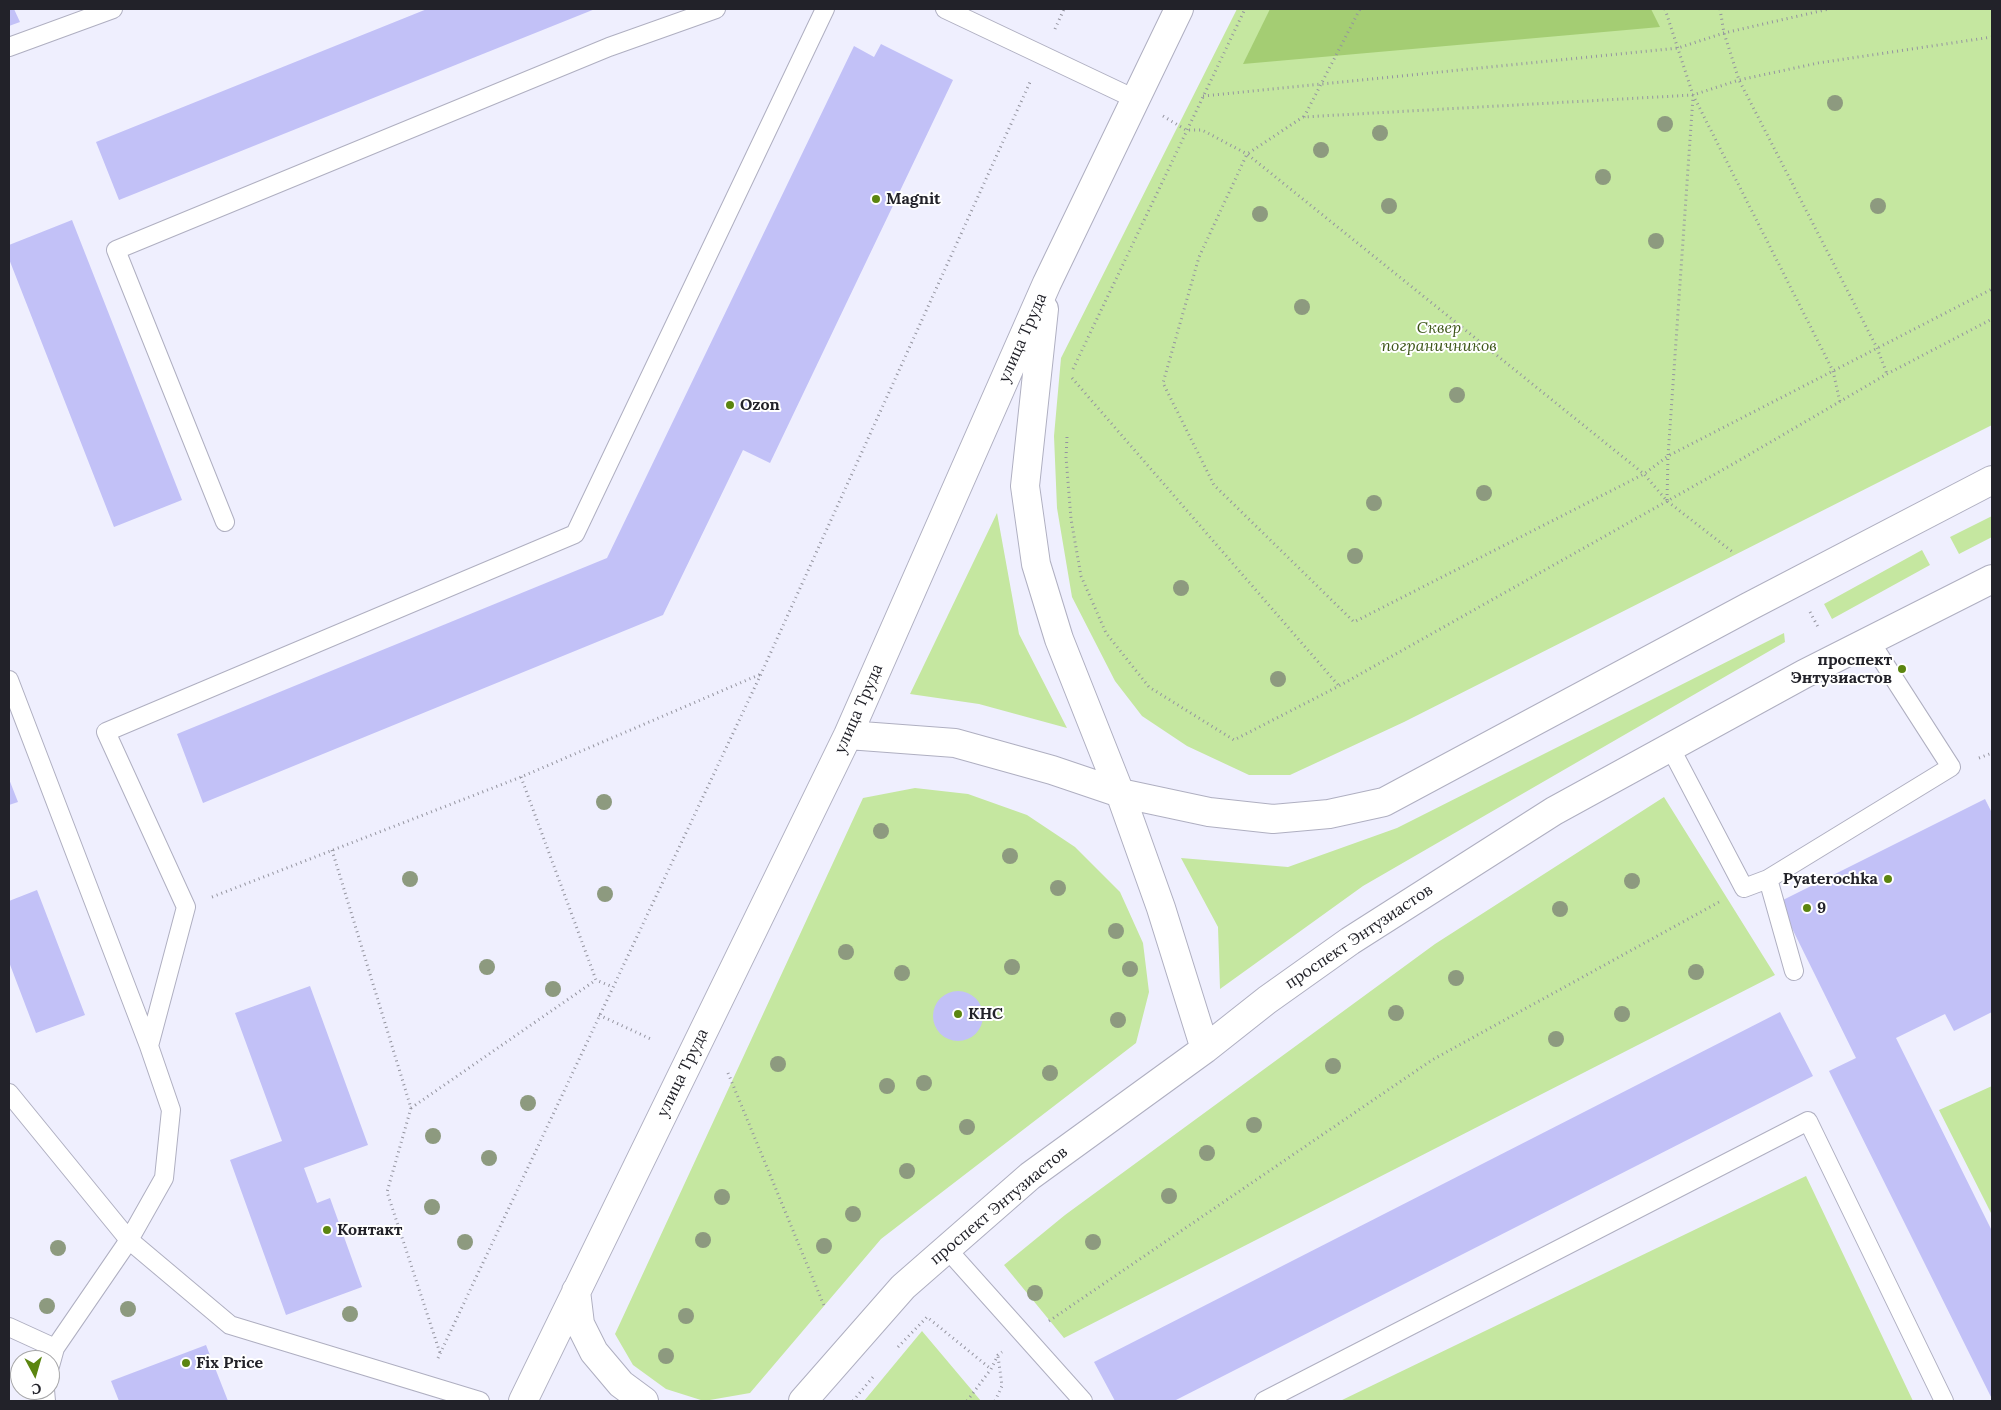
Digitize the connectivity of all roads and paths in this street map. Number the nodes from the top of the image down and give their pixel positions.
1 (114, 9) edge
2 (716, 9) edge
3 (825, 9) edge
4 (945, 9) edge
5 (1064, 9) edge
6 (1179, 9) edge
7 (1245, 9) edge
8 (1360, 9) edge
9 (1665, 9) edge
10 (1720, 9) edge
11 (1829, 9) edge
12 (1724, 33) junction
13 (1992, 37) edge
14 (9, 47) edge
15 (1678, 48) junction
16 (1043, 55) junction
17 (1739, 80) junction
18 (1321, 84) junction
19 (1693, 95) junction
20 (1203, 96) junction
21 (1135, 98) junction
22 (1303, 117) junction
23 (1186, 130) junction
24 (1247, 154) junction
25 (1047, 283) junction
26 (1992, 289) edge
27 (1992, 319) edge
28 (1878, 348) junction
29 (1833, 371) junction
30 (1887, 374) junction
31 (1070, 376) junction
32 (1069, 385) dead end
33 (1840, 402) junction
34 (1067, 430) dead end
35 (1668, 456) junction
36 (1644, 474) junction
37 (1992, 480) edge
38 (1667, 501) junction
39 (225, 522) dead end
40 (1734, 553) dead end
41 (1992, 579) edge
42 (1809, 609) dead end
43 (1818, 627) dead end
44 (1870, 641) junction
45 (761, 674) junction
46 (9, 680) edge
47 (1339, 686) junction
48 (848, 735) junction
49 (1670, 747) junction
50 (521, 778) junction
51 (1120, 793) junction
52 (332, 850) junction
53 (1768, 879) junction
54 (1744, 888) junction
55 (186, 907) junction
56 (1794, 971) dead end
57 (596, 980) junction
58 (613, 987) junction
59 (600, 1016) junction
60 (653, 1040) dead end
61 (149, 1046) junction
62 (1205, 1050) junction
63 (728, 1073) dead end
64 (9, 1093) edge
65 (411, 1108) junction
66 (15, 1114) edge
67 (129, 1240) junction
68 (947, 1249) junction
69 (576, 1291) junction
70 (826, 1308) dead end
71 (9, 1327) edge
72 (1025, 1337) junction
73 (55, 1348) joint
74 (897, 1349) dead end
75 (440, 1353) junction
76 (998, 1355) junction
77 (991, 1369) junction
78 (875, 1374) dead end
79 (426, 1383) junction
80 (480, 1401) edge
81 (523, 1401) edge
82 (644, 1401) edge
83 (802, 1401) edge
84 (853, 1401) edge
85 (967, 1401) edge
86 (994, 1401) edge
87 (1082, 1401) edge
88 (1264, 1401) edge
89 (1944, 1401) edge

1 - 14 lane
2 - 39 lane
3 - 55 lane
4 - 16 lane
5 - 16 path
6 - 21 main road, улица Труда
7 - 20 path
8 - 18 path
9 - 15 path
10 - 12 path
11 - 12 path
12 - 15 path
12 - 17 path
13 - 17 path
15 - 18 path
15 - 19 path
16 - 21 lane
16 - 45 path
17 - 19 path
17 - 28 path
18 - 20 path
18 - 22 path
19 - 22 path
19 - 29 path
19 - 35 path
20 - 23 path
21 - 23 path
21 - 25 main road, улица Труда
22 - 24 path
23 - 24 path
23 - 31 path
24 - 36 path
24 - 36 path
25 - 48 main road, улица Труда
25 - 51 main road
26 - 28 path
27 - 30 path
28 - 29 path
28 - 30 path
29 - 33 path
29 - 35 path
30 - 33 path
31 - 32 path
31 - 47 path
33 - 38 path
34 - 47 path
35 - 36 path
35 - 38 path
36 - 38 path
37 - 51 main road
38 - 40 path
38 - 47 path
41 - 44 main road, проспект Энтузиастов
42 - 43 path
44 - 49 main road, проспект Энтузиастов
44 - 53 lane
45 - 50 path
45 - 58 path
46 - 61 lane
48 - 51 main road
48 - 69 main road, улица Труда
49 - 54 lane
49 - 62 main road, проспект Энтузиастов
50 - 52 path
50 - 57 path
51 - 62 main road
52 - 55 path
52 - 65 path
53 - 54 lane
53 - 56 lane
54 - 72 path
55 - 61 lane
57 - 58 path
57 - 65 path
58 - 59 path
59 - 60 path
59 - 75 path
61 - 67 lane
62 - 68 main road, проспект Энтузиастов
63 - 70 path
64 - 66 lane
65 - 75 path
66 - 67 lane
67 - 73 lane
67 - 79 lane
68 - 72 lane
68 - 83 main road, проспект Энтузиастов
69 - 81 main road, улица Труда
69 - 82 main road
71 - 73 lane
72 - 76 path
72 - 87 lane
74 - 77 path
75 - 79 path
76 - 77 path
76 - 86 path
77 - 85 path
78 - 84 path
79 - 80 lane
88 - 89 lane

